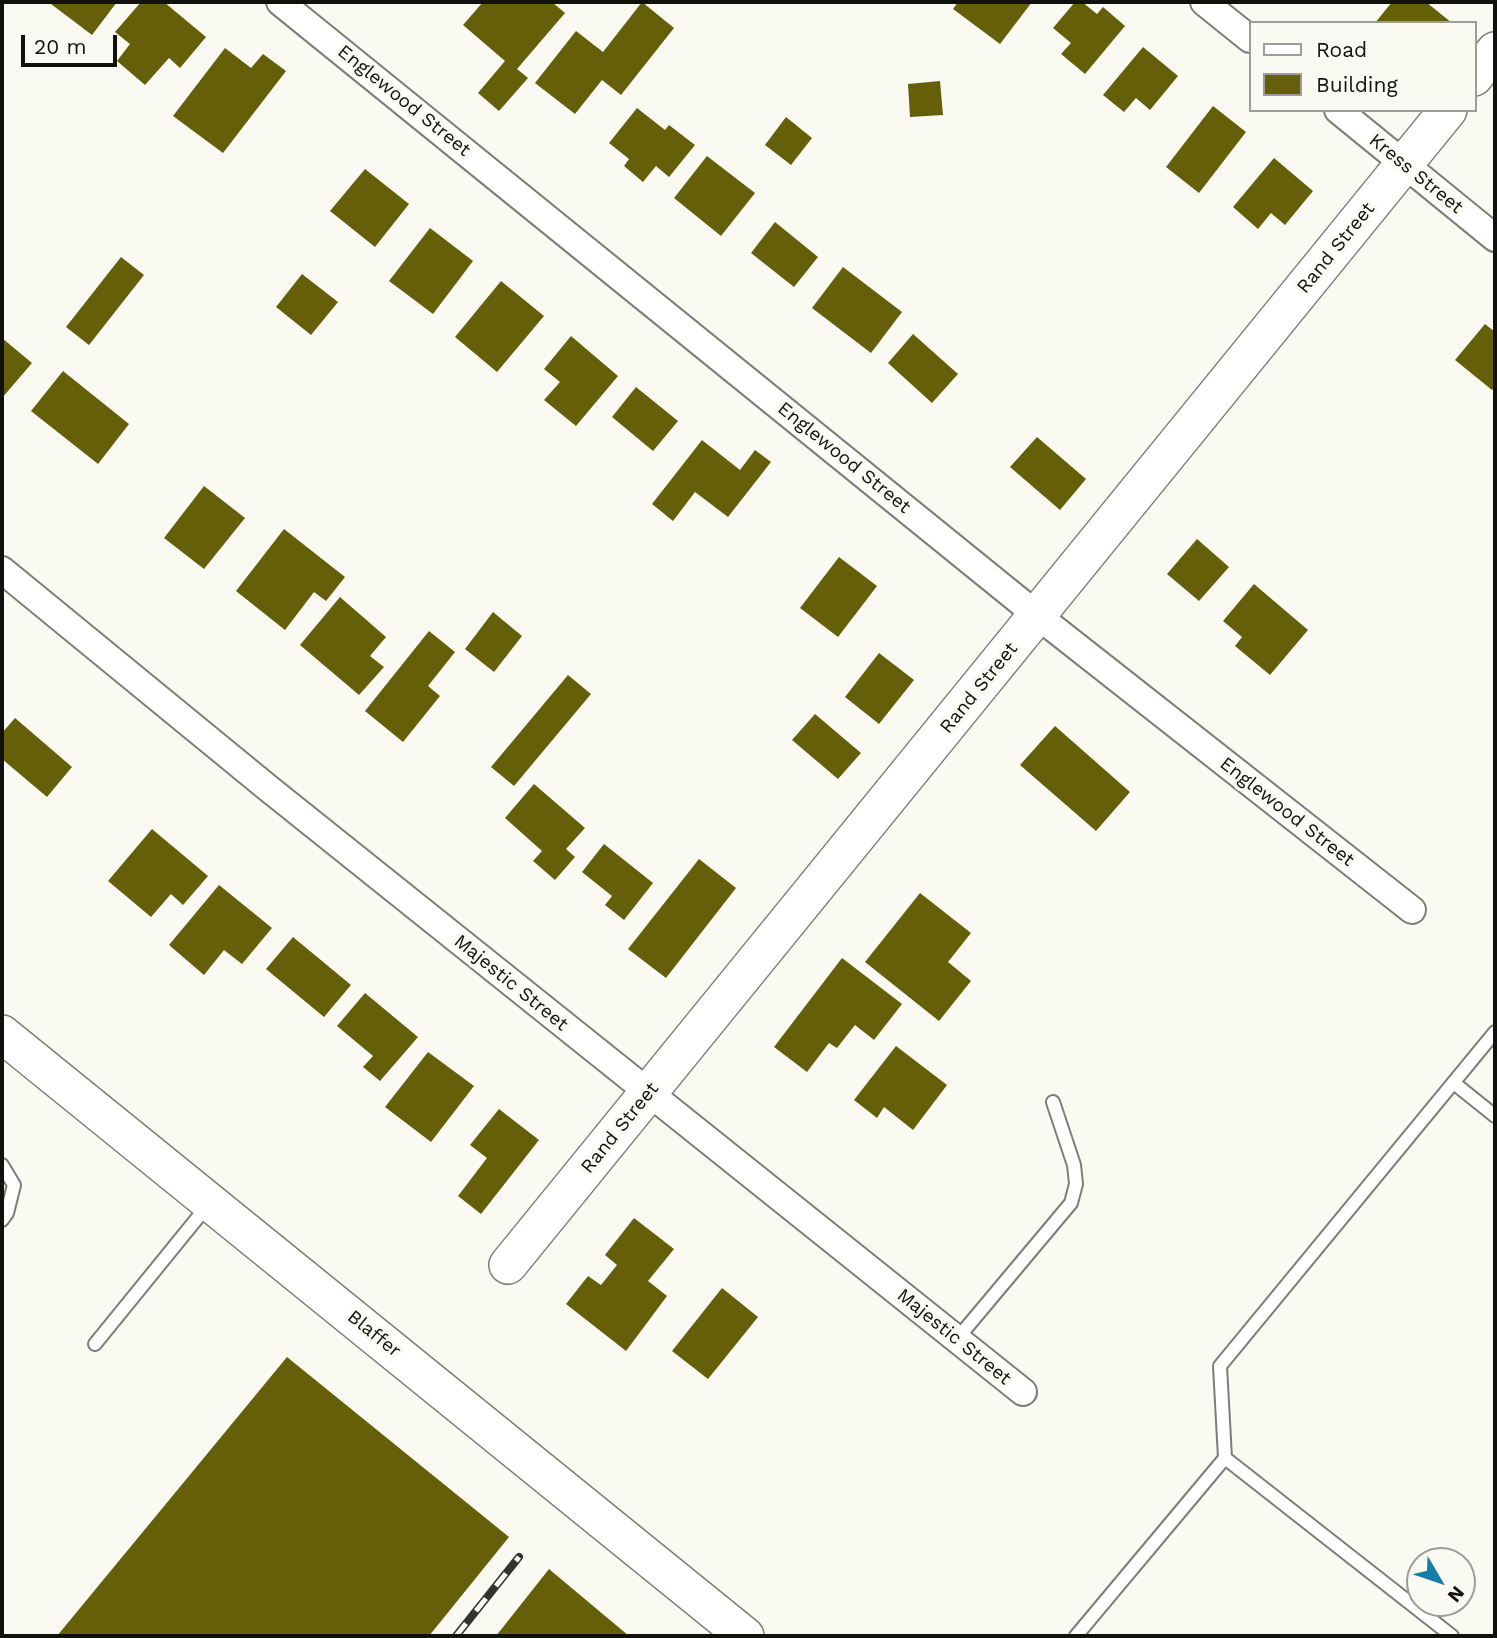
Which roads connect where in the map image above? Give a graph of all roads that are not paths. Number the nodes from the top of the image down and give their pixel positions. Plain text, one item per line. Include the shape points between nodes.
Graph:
1 (1204, 2) edge
2 (295, 6) edge
3 (1248, 37) edge
4 (1495, 51) edge
5 (1476, 75) edge
6 (1340, 112) edge
7 (1446, 112) edge
8 (1404, 164) junction
9 (1495, 238) edge
10 (2, 570) edge
11 (1038, 616) junction
12 (1412, 910) dead end
13 (1495, 1032) edge
14 (2, 1034) edge
15 (1454, 1083) junction
16 (649, 1093) junction
17 (1053, 1102) dead end
18 (1495, 1116) edge
19 (2, 1165) edge
20 (210, 1202) junction
21 (2, 1220) edge
22 (508, 1265) dead end
23 (957, 1339) junction
24 (95, 1344) dead end
25 (1023, 1392) dead end
26 (1225, 1458) junction
27 (745, 1636) edge
28 (1076, 1636) edge
29 (1452, 1636) edge

1 - 3 street
2 - 11 street, Englewood Street
4 - 5 street
6 - 8 street, Kress Street
7 - 8 street, Rand Street
8 - 9 street, Kress Street
8 - 11 street, Rand Street
10 - 16 street, Majestic Street
11 - 12 street, Englewood Street
11 - 16 street, Rand Street
13 - 15 lane
14 - 20 street, Blaffer
15 - 18 lane
15 - 26 lane via 1220,1366
16 - 22 street, Rand Street
16 - 23 street, Majestic Street
17 - 23 lane via 1074,1165 1071,1203
19 - 21 lane via 13,1185
20 - 24 lane
20 - 27 street, Blaffer
23 - 25 street, Majestic Street
26 - 28 lane
26 - 29 lane

